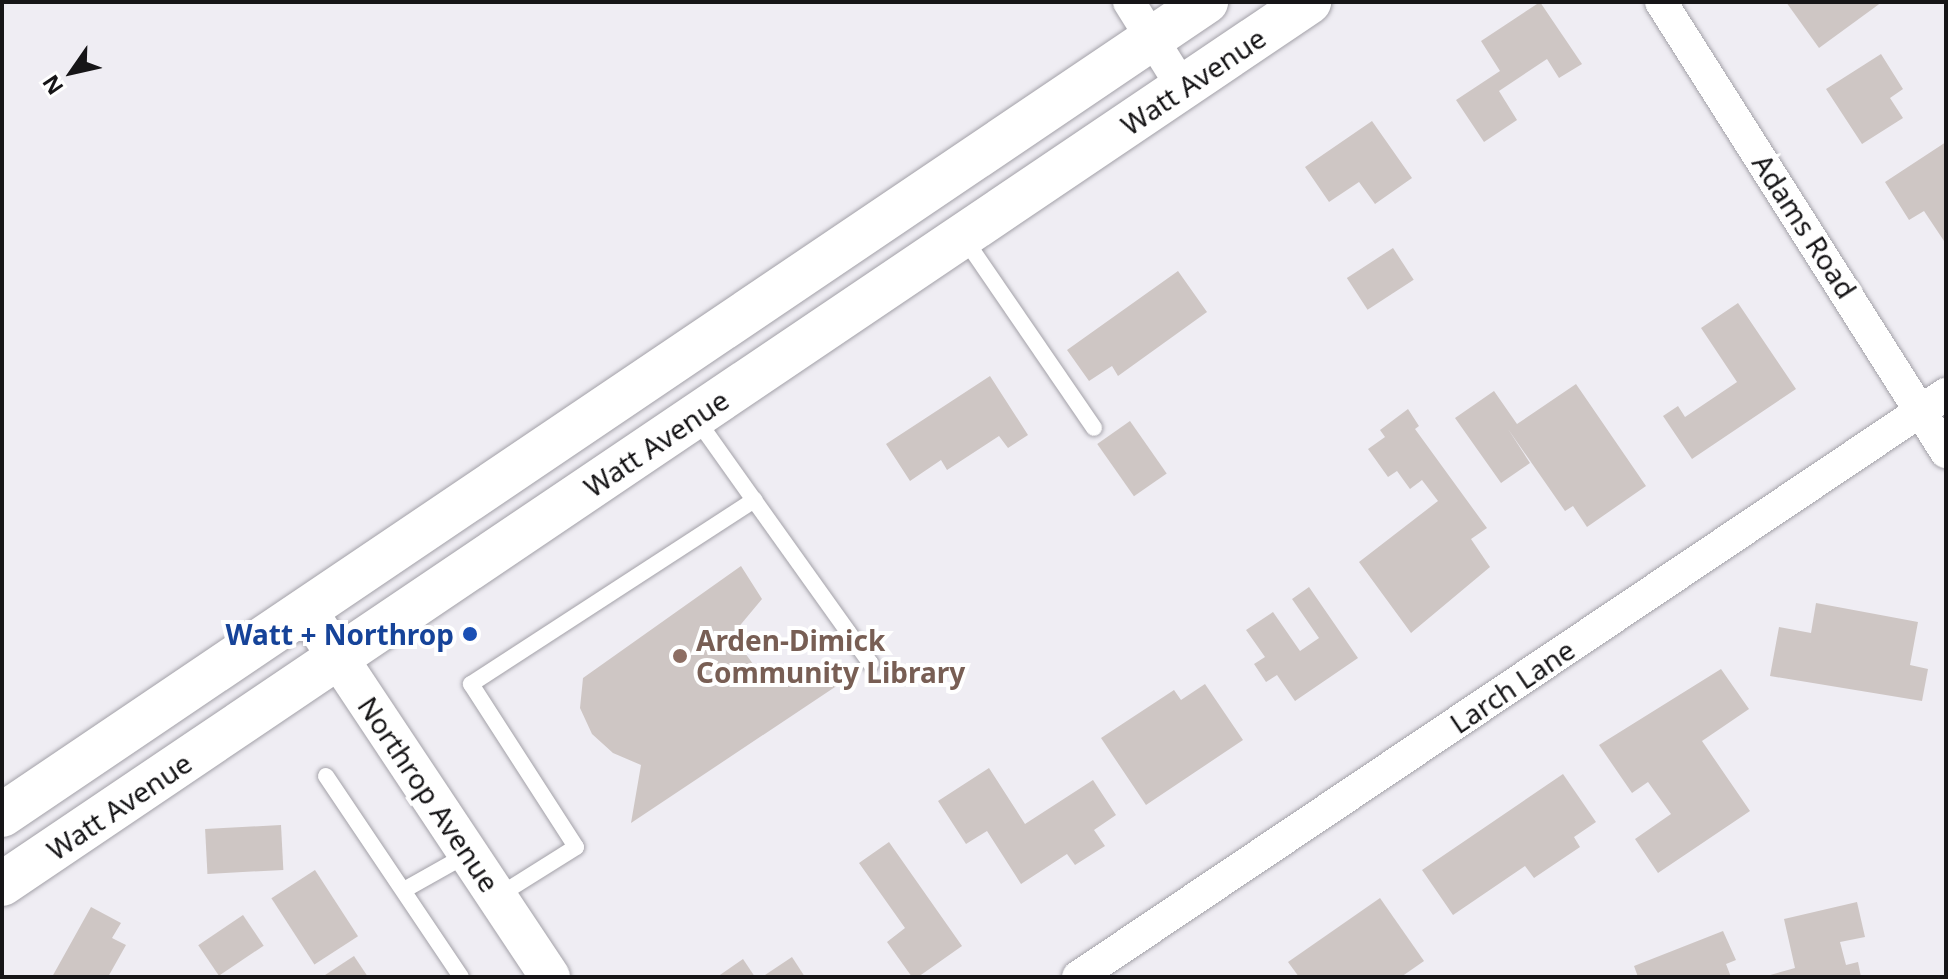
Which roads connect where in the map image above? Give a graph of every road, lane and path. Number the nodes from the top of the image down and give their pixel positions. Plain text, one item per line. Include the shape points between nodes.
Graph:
1 (1129, 2) edge
2 (1206, 2) edge
3 (1309, 2) edge
4 (1661, 2) edge
5 (1152, 38) junction
6 (1183, 88) junction
7 (963, 236) junction
8 (1934, 402) edge
9 (695, 416) junction
10 (1094, 428) dead end
11 (1946, 452) edge
12 (754, 500) junction
13 (307, 611) junction
14 (338, 659) junction
15 (871, 664) dead end
16 (326, 776) dead end
17 (2, 815) edge
18 (469, 853) junction
19 (2, 884) edge
20 (404, 890) junction
21 (498, 896) junction
22 (461, 977) edge
23 (550, 977) edge
24 (1078, 977) edge

1 - 5 street
2 - 5 main road, Watt Avenue
3 - 6 main road, Watt Avenue
4 - 8 street, Adams Road
5 - 6 street
5 - 13 main road, Watt Avenue
6 - 7 main road, Watt Avenue
7 - 9 main road, Watt Avenue
7 - 10 lane
8 - 11 street, Adams Road
8 - 24 street, Larch Lane
9 - 12 lane
9 - 14 main road, Watt Avenue
12 - 15 lane
12 - 21 lane via 471,684 576,847
13 - 14 street, Northrop Avenue
13 - 17 main road, Watt Avenue
14 - 18 street, Northrop Avenue
14 - 19 main road, Watt Avenue
16 - 20 lane
18 - 20 lane
18 - 21 street, Northrop Avenue
20 - 22 lane
21 - 23 street, Northrop Avenue

